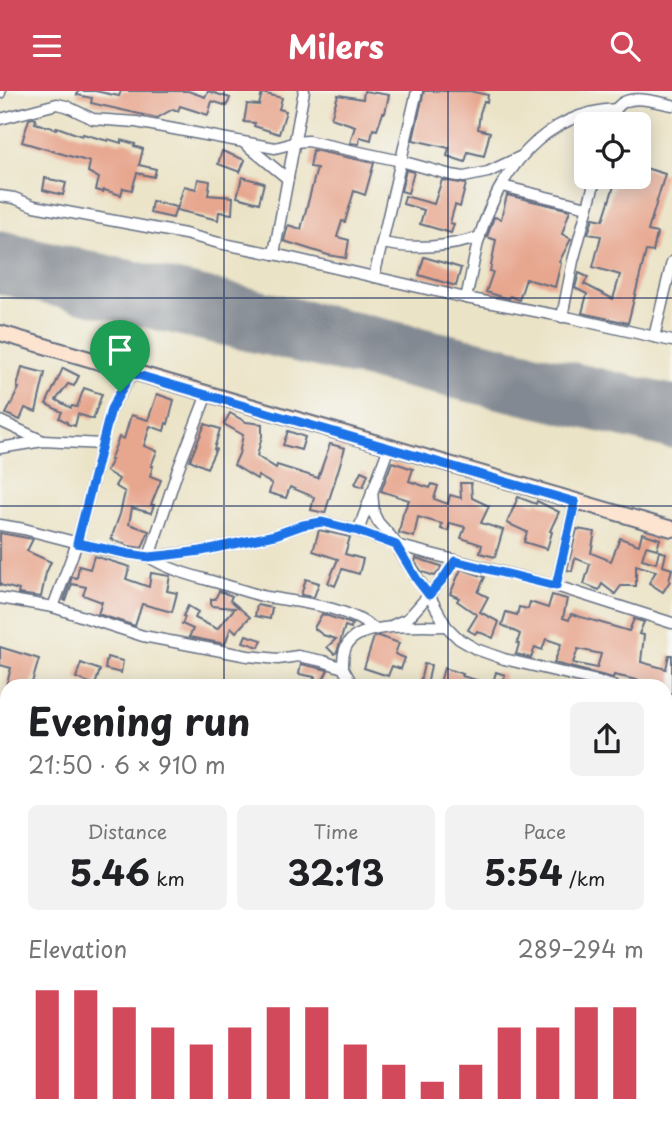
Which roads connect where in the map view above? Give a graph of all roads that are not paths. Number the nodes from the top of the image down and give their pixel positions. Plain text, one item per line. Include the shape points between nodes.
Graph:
1 (304, 91) edge
2 (416, 91) edge
3 (639, 91) edge
4 (631, 99) junction
5 (672, 105) edge
6 (616, 109) junction
7 (615, 112) edge
8 (0, 119) edge
9 (244, 142) junction
10 (294, 142) junction
11 (520, 157) junction
12 (401, 161) junction
13 (288, 179) junction
14 (502, 186) junction
15 (592, 189) edge
16 (0, 196) edge
17 (587, 207) junction
18 (480, 237) junction
19 (383, 243) junction
20 (274, 254) junction
21 (672, 262) edge
22 (374, 277) junction
23 (466, 299) junction
24 (562, 317) junction
25 (0, 333) edge
26 (654, 337) junction
27 (672, 341) edge
28 (131, 373) junction
29 (207, 394) junction
30 (0, 421) edge
31 (43, 441) junction
32 (102, 444) junction
33 (389, 447) junction
34 (0, 448) edge
35 (372, 491) junction
36 (575, 502) junction
37 (0, 525) edge
38 (672, 529) edge
39 (358, 531) junction
40 (77, 543) junction
41 (396, 545) junction
42 (149, 557) junction
43 (455, 561) junction
44 (556, 586) junction
45 (429, 595) junction
46 (0, 599) edge
47 (53, 607) junction
48 (436, 609) junction
49 (407, 619) junction
50 (672, 623) edge
51 (446, 626) junction
52 (379, 629) junction
53 (343, 668) junction
54 (349, 679) edge
55 (589, 679) edge

1 - 10 street
2 - 12 street
3 - 4 street
4 - 5 street
4 - 6 street
6 - 7 street
6 - 11 street via 571,118
8 - 9 street via 57,104 93,118
9 - 10 street via 275,148
9 - 13 street
10 - 12 street via 315,142
10 - 13 street
11 - 12 street via 464,177
11 - 14 street
12 - 19 street
13 - 20 street
14 - 17 street
14 - 18 street
15 - 17 street
16 - 20 street
17 - 24 street
18 - 19 street via 449,245
18 - 23 street
19 - 22 street
20 - 22 street
21 - 26 street
22 - 23 street
23 - 24 street
24 - 26 street
25 - 28 street
26 - 27 street
28 - 29 street
28 - 32 street via 111,409
29 - 33 street
29 - 42 street
30 - 31 street
31 - 32 street
31 - 34 street
32 - 40 street
33 - 35 street
33 - 36 street
35 - 39 street
35 - 41 street via 374,515
36 - 38 street
36 - 44 street
37 - 40 street
39 - 41 street
39 - 42 street via 314,522 201,551
40 - 42 street
40 - 47 street
41 - 43 street
41 - 45 street
42 - 52 street via 175,571 251,594 349,615
43 - 44 street
43 - 45 street
44 - 50 street
45 - 48 street
45 - 49 street
46 - 47 street
47 - 53 street via 143,636 248,656 298,656
48 - 49 street
48 - 51 street
49 - 52 street
51 - 52 street
51 - 55 street via 476,649
52 - 53 street via 350,640
53 - 54 street

